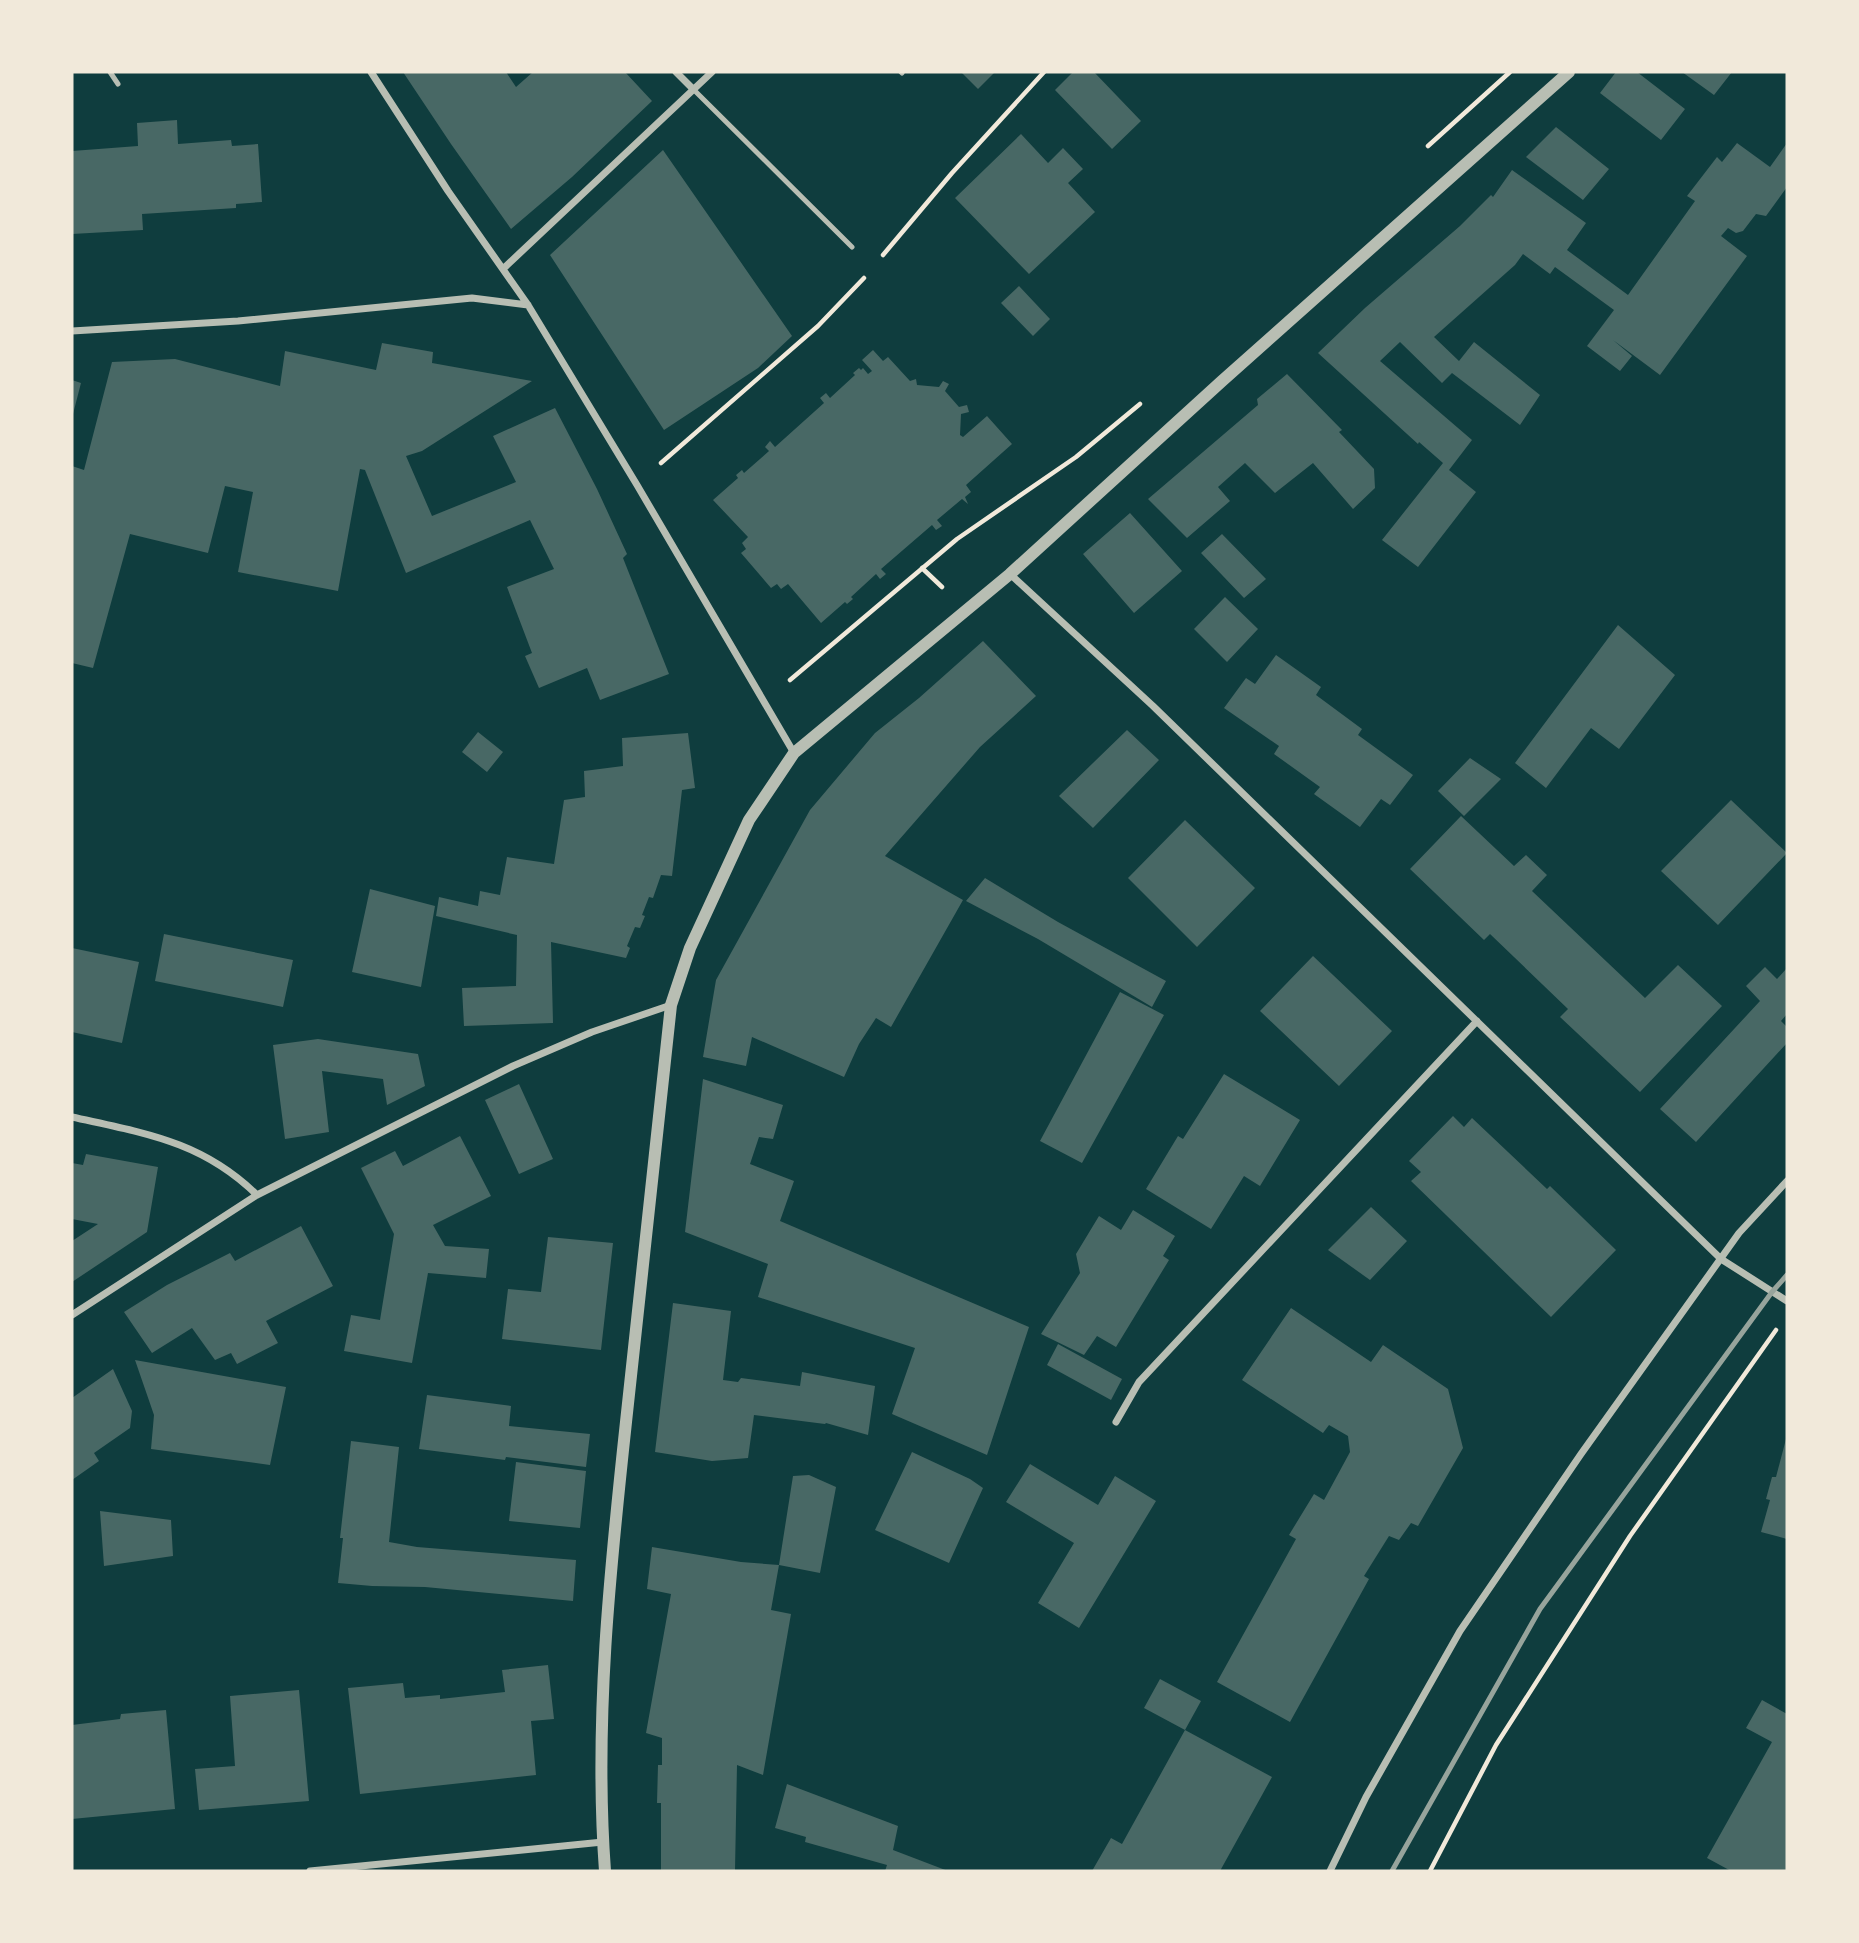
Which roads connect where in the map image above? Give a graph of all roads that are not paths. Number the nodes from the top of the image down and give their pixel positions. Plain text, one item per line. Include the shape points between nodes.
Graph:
1 (110, 72) edge
2 (371, 72) edge
3 (676, 72) edge
4 (712, 72) edge
5 (1569, 72) edge
6 (118, 83) dead end
7 (693, 89) junction
8 (852, 247) dead end
9 (504, 268) junction
10 (528, 305) junction
11 (72, 331) edge
12 (1010, 574) junction
13 (794, 753) junction
14 (671, 1005) junction
15 (1477, 1021) junction
16 (72, 1117) edge
17 (1787, 1181) edge
18 (257, 1195) junction
19 (1721, 1259) junction
20 (1787, 1301) edge
21 (72, 1315) edge
22 (1116, 1422) dead end
23 (603, 1842) junction
24 (310, 1871) edge
25 (605, 1871) edge
26 (1330, 1871) edge

1 - 6 lane
2 - 9 street
3 - 7 street
4 - 7 street
5 - 12 street
7 - 8 lane
7 - 9 street
9 - 10 street
10 - 11 street via 472,298 238,321
10 - 13 street
12 - 13 street
12 - 15 street via 1153,706
13 - 14 street via 749,820 690,948
14 - 18 street via 513,1066
14 - 23 street via 613,1548 603,1692
15 - 19 street
15 - 22 street via 1139,1382
16 - 18 street via 179,1143 236,1175
17 - 19 street
18 - 21 street
19 - 20 street
19 - 26 street via 1460,1631 1366,1797
23 - 24 street
23 - 25 street

